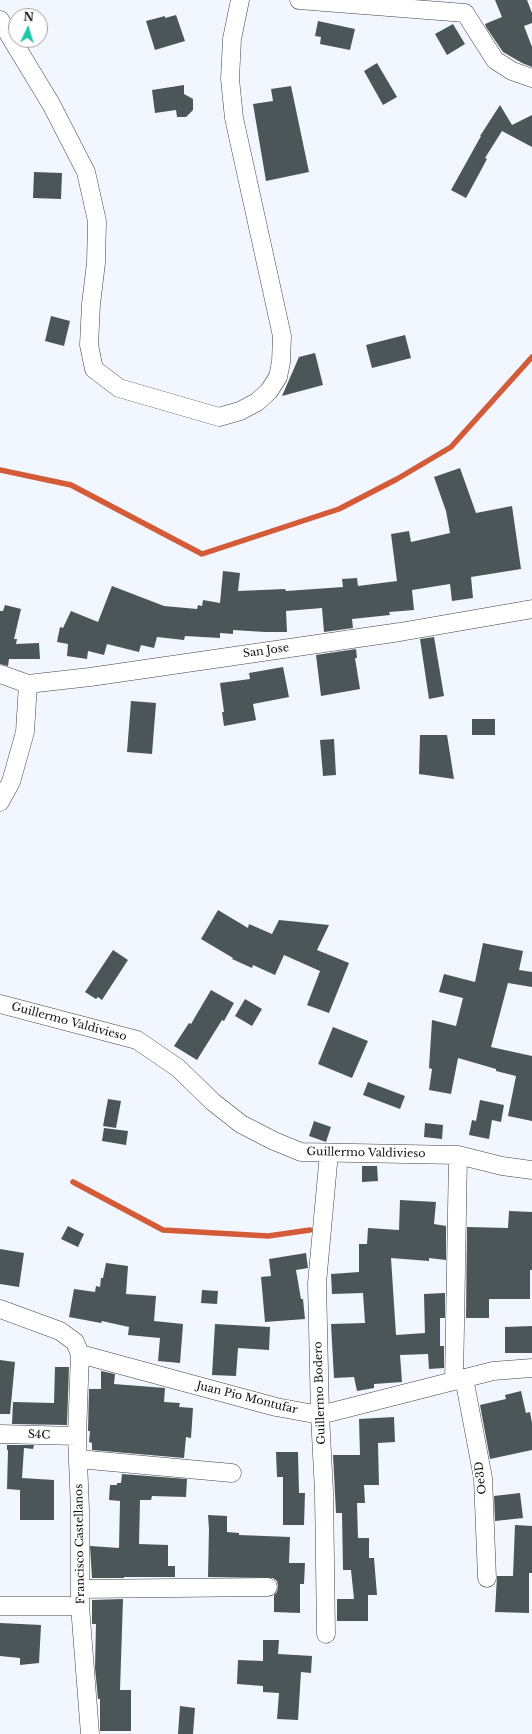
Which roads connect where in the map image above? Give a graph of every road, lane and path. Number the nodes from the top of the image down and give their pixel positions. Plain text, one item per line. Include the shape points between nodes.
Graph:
1 (240, 0) edge
2 (299, 0) edge
3 (466, 6) edge
4 (0, 20) edge
5 (532, 78) edge
6 (532, 609) edge
7 (0, 674) edge
8 (28, 684) junction
9 (0, 802) edge
10 (0, 1004) edge
11 (329, 1153) junction
12 (458, 1155) junction
13 (532, 1170) edge
14 (0, 1309) edge
15 (80, 1354) junction
16 (532, 1368) edge
17 (459, 1380) junction
18 (320, 1415) junction
19 (0, 1434) edge
20 (77, 1436) junction
21 (78, 1459) junction
22 (232, 1472) dead end
23 (487, 1578) dead end
24 (268, 1587) dead end
25 (80, 1597) junction
26 (0, 1606) edge
27 (326, 1634) dead end
28 (90, 1734) edge

1 - 4 street via 232,39 230,79 234,118 282,336 281,362 278,377 269,392 240,411 219,417 119,388 94,369 89,344 97,221 86,172 51,104
2 - 3 street
3 - 5 street via 495,60 512,71
6 - 8 street, San Jose via 392,633
7 - 8 street, San Jose
8 - 9 street via 24,732 11,782
10 - 11 street, Guillermo Valdivieso via 137,1040 178,1068 213,1102 241,1124 301,1152
11 - 12 street, Guillermo Valdivieso
11 - 18 street, Guillermo Bodero via 317,1283
12 - 13 street, Guillermo Valdivieso via 502,1166
12 - 17 street, Oe3D
14 - 15 street via 60,1331 75,1342
15 - 18 street, Juan Pio Montufar via 276,1408
15 - 20 street, Francisco Castellanos
16 - 17 street, Juan Pio Montufar via 493,1371
17 - 18 street, Juan Pio Montufar
17 - 23 street, Oe3D via 483,1478
18 - 27 street, Guillermo Bodero
19 - 20 street, S4C
20 - 21 street, Francisco Castellanos
21 - 22 street
21 - 25 street, Francisco Castellanos
24 - 25 street
25 - 26 street
25 - 28 street, Francisco Castellanos

